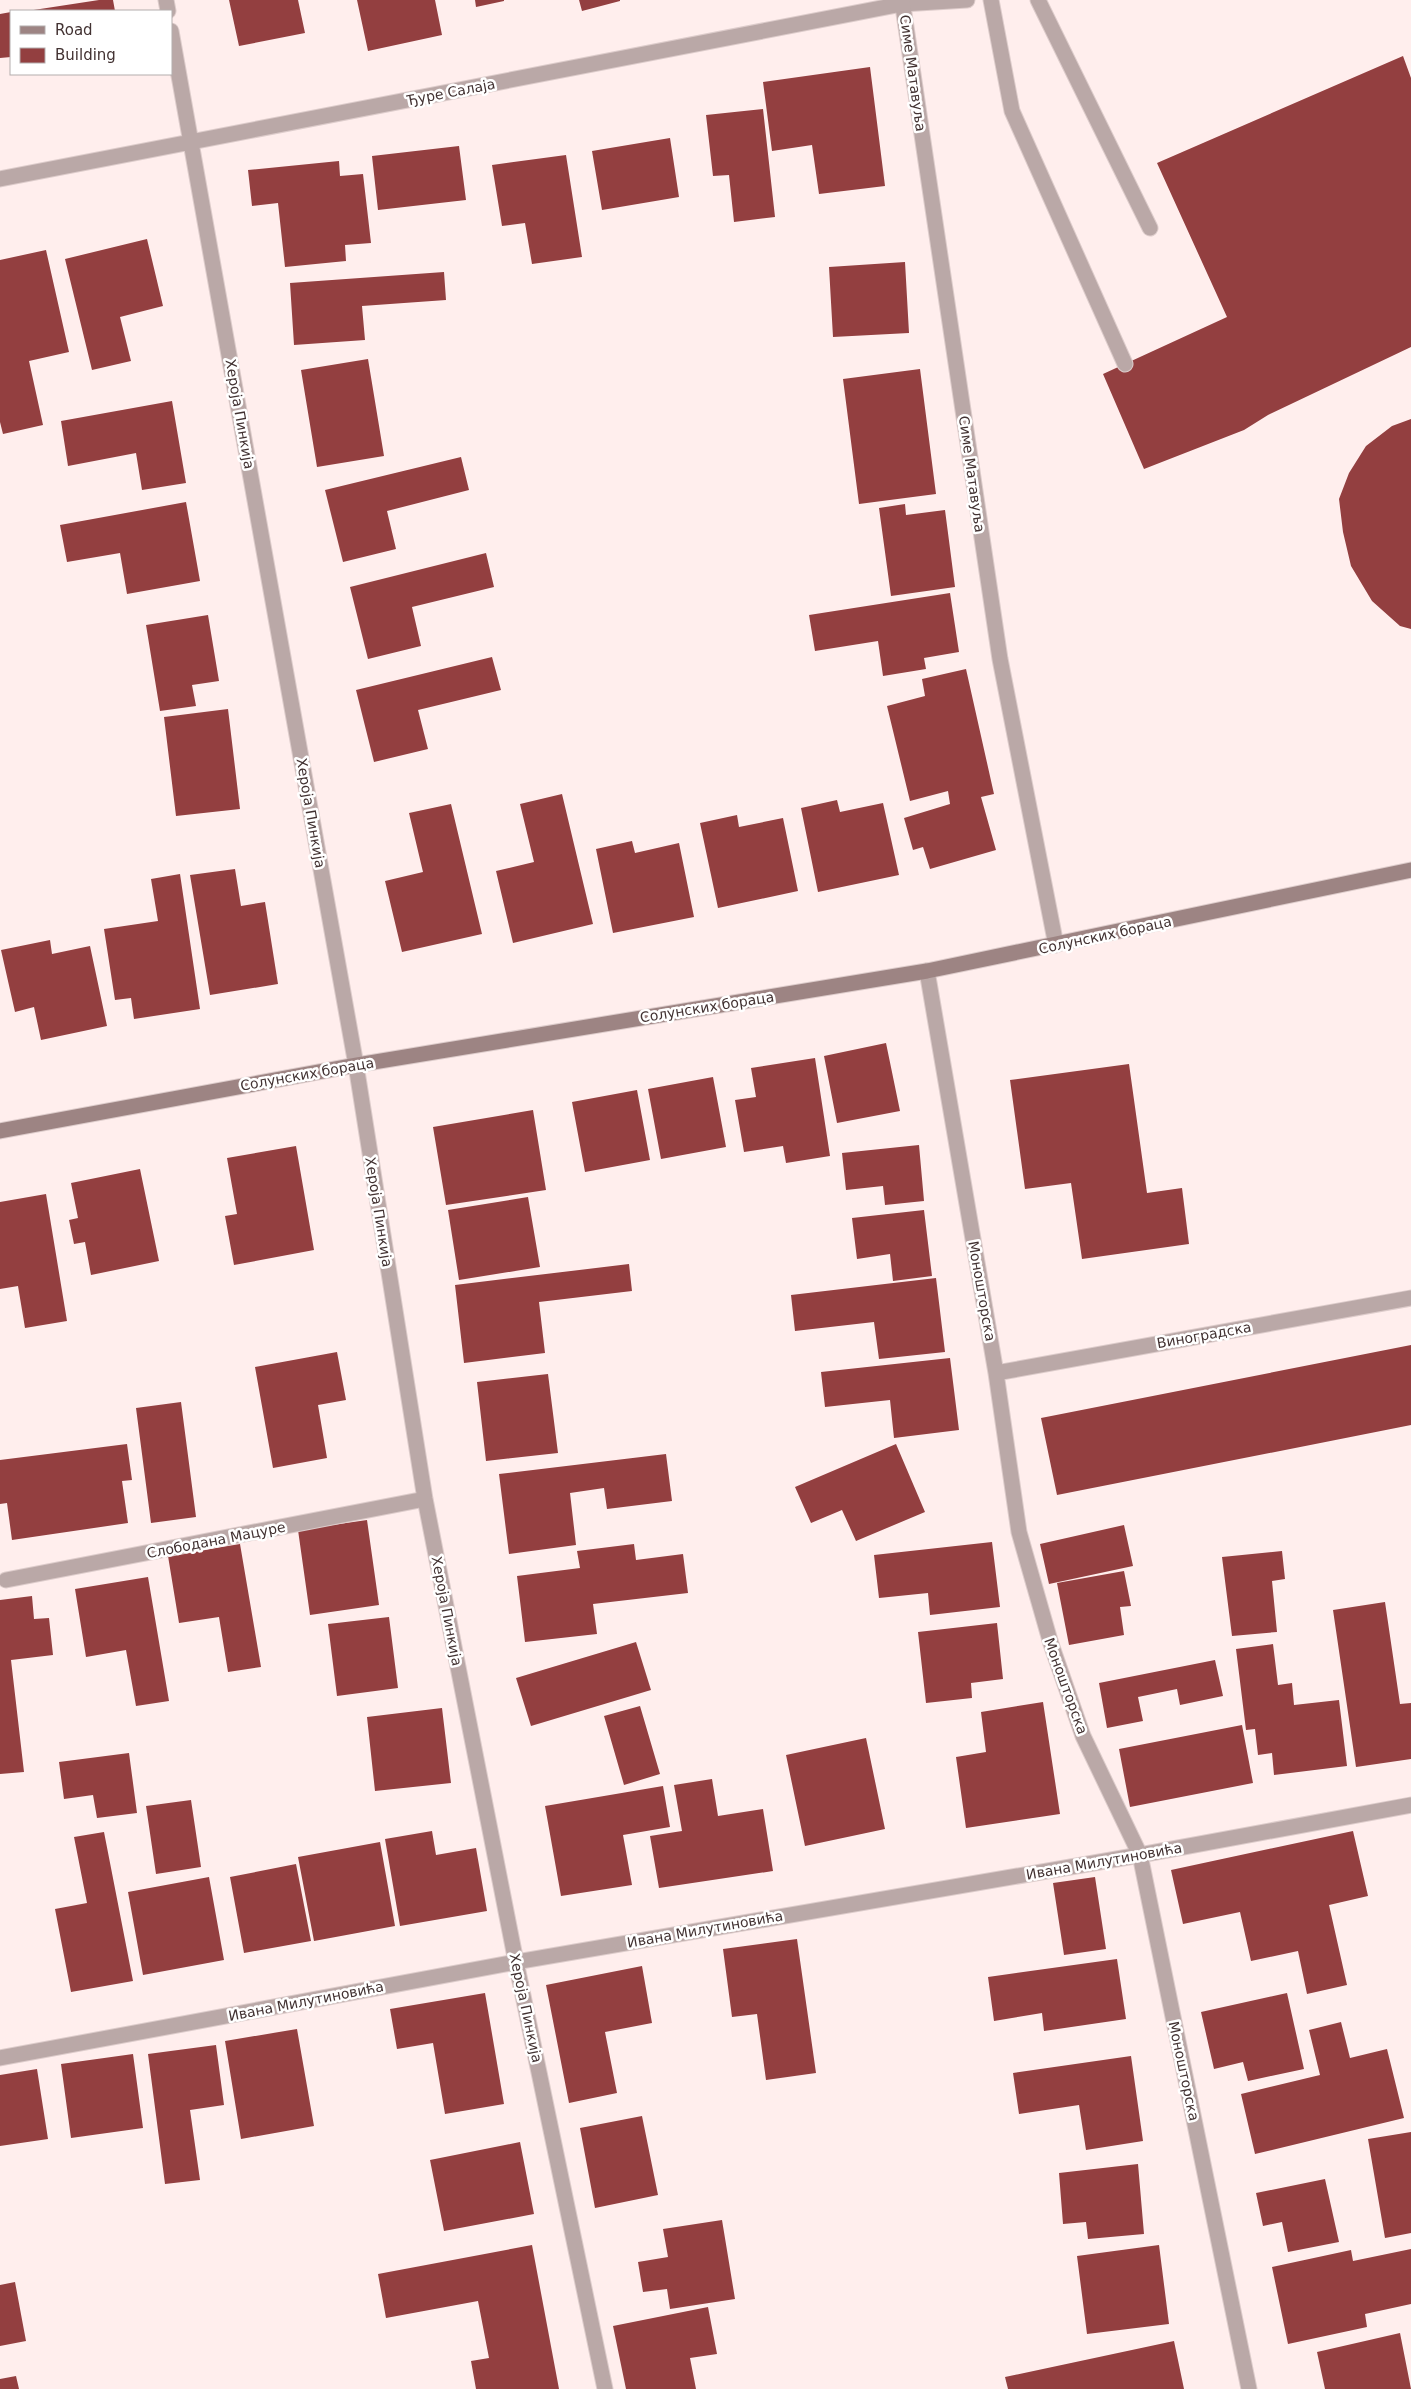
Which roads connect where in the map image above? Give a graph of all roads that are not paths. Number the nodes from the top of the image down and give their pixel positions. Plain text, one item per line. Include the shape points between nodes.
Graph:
1 (967, 0) edge
2 (991, 0) edge
3 (1038, 0) edge
4 (902, 2) edge
5 (172, 37) edge
6 (191, 142) junction
7 (0, 178) edge
8 (1150, 228) dead end
9 (1125, 364) dead end
10 (1411, 870) edge
11 (1056, 945) junction
12 (927, 971) junction
13 (356, 1065) junction
14 (0, 1131) edge
15 (1411, 1298) edge
16 (996, 1373) junction
17 (425, 1499) junction
18 (6, 1580) dead end
19 (1411, 1805) edge
20 (1140, 1855) junction
21 (516, 1962) junction
22 (0, 2058) edge
23 (605, 2389) edge
24 (1249, 2389) edge

1 - 4 street, Ђуре Салаја
2 - 9 street via 1012,111
3 - 8 street
4 - 6 street, Ђуре Салаја
4 - 11 street, Симе Матавуља via 1000,659
5 - 6 street, Хероја Пинкија
6 - 7 street, Ђуре Салаја
6 - 13 street, Хероја Пинкија
10 - 11 street, Солунских бораца
11 - 12 street, Солунских бораца
12 - 13 street, Солунских бораца
12 - 16 street, Моношторска
13 - 14 street, Солунских бораца
13 - 17 street, Хероја Пинкија
15 - 16 street, Виноградска
16 - 20 street, Моношторска via 1019,1532 1051,1644 1084,1736
17 - 18 street, Слободана Мацуре
17 - 21 street, Хероја Пинкија
19 - 20 street, Ивана Милутиновића
20 - 21 street, Ивана Милутиновића
20 - 24 street, Моношторска
21 - 22 street, Ивана Милутиновића
21 - 23 street, Хероја Пинкија

